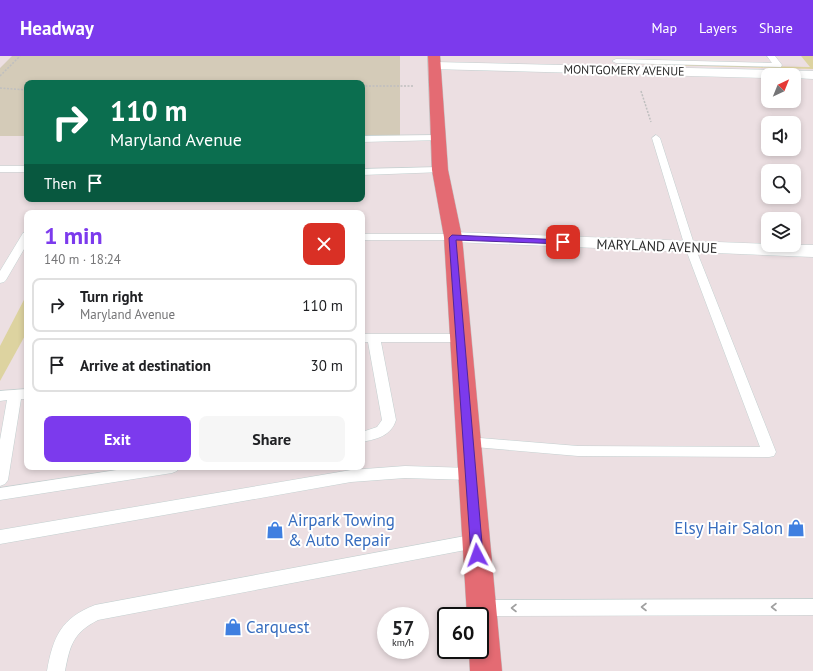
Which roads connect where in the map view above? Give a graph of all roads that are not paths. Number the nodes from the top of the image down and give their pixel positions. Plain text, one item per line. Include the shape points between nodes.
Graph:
1 (771, 56) edge
2 (434, 61) edge
3 (616, 62) edge
4 (813, 75) edge
5 (438, 138) junction
6 (656, 138) road end
7 (365, 139) edge
8 (0, 169) edge
9 (24, 169) edge
10 (440, 170) junction
11 (365, 172) edge
12 (365, 238) edge
13 (452, 238) junction
14 (24, 240) edge
15 (690, 247) junction
16 (813, 251) edge
17 (0, 280) edge
18 (368, 338) edge
19 (460, 338) junction
20 (21, 395) edge
21 (0, 396) edge
22 (365, 436) edge
23 (468, 442) junction
24 (153, 470) edge
25 (471, 474) junction
26 (0, 480) edge
27 (0, 494) edge
28 (0, 538) edge
29 (476, 541) junction
30 (481, 607) edge
31 (813, 607) edge
32 (489, 608) edge
33 (485, 659) edge
34 (56, 671) edge
35 (486, 671) edge

1 - 3 lane via 778,65
2 - 3 street, MONTGOMERY AVENUE
2 - 5 main road
3 - 4 street, MONTGOMERY AVENUE via 635,71
5 - 7 lane
5 - 10 main road
6 - 15 lane
8 - 9 lane
10 - 11 lane
10 - 13 main road
12 - 13 lane
13 - 15 street, MARYLAND AVENUE
13 - 19 main road
14 - 17 lane
15 - 16 street, MARYLAND AVENUE
15 - 23 lane via 769,452 578,450
18 - 19 lane
18 - 22 lane via 389,420 385,429
19 - 23 main road
20 - 21 lane
20 - 26 lane
23 - 25 main road
24 - 27 lane
25 - 28 lane via 405,472 352,476
25 - 29 main road
29 - 30 main road
29 - 34 lane via 95,613 79,622 65,635
31 -> 32 lane
33 - 35 main road

